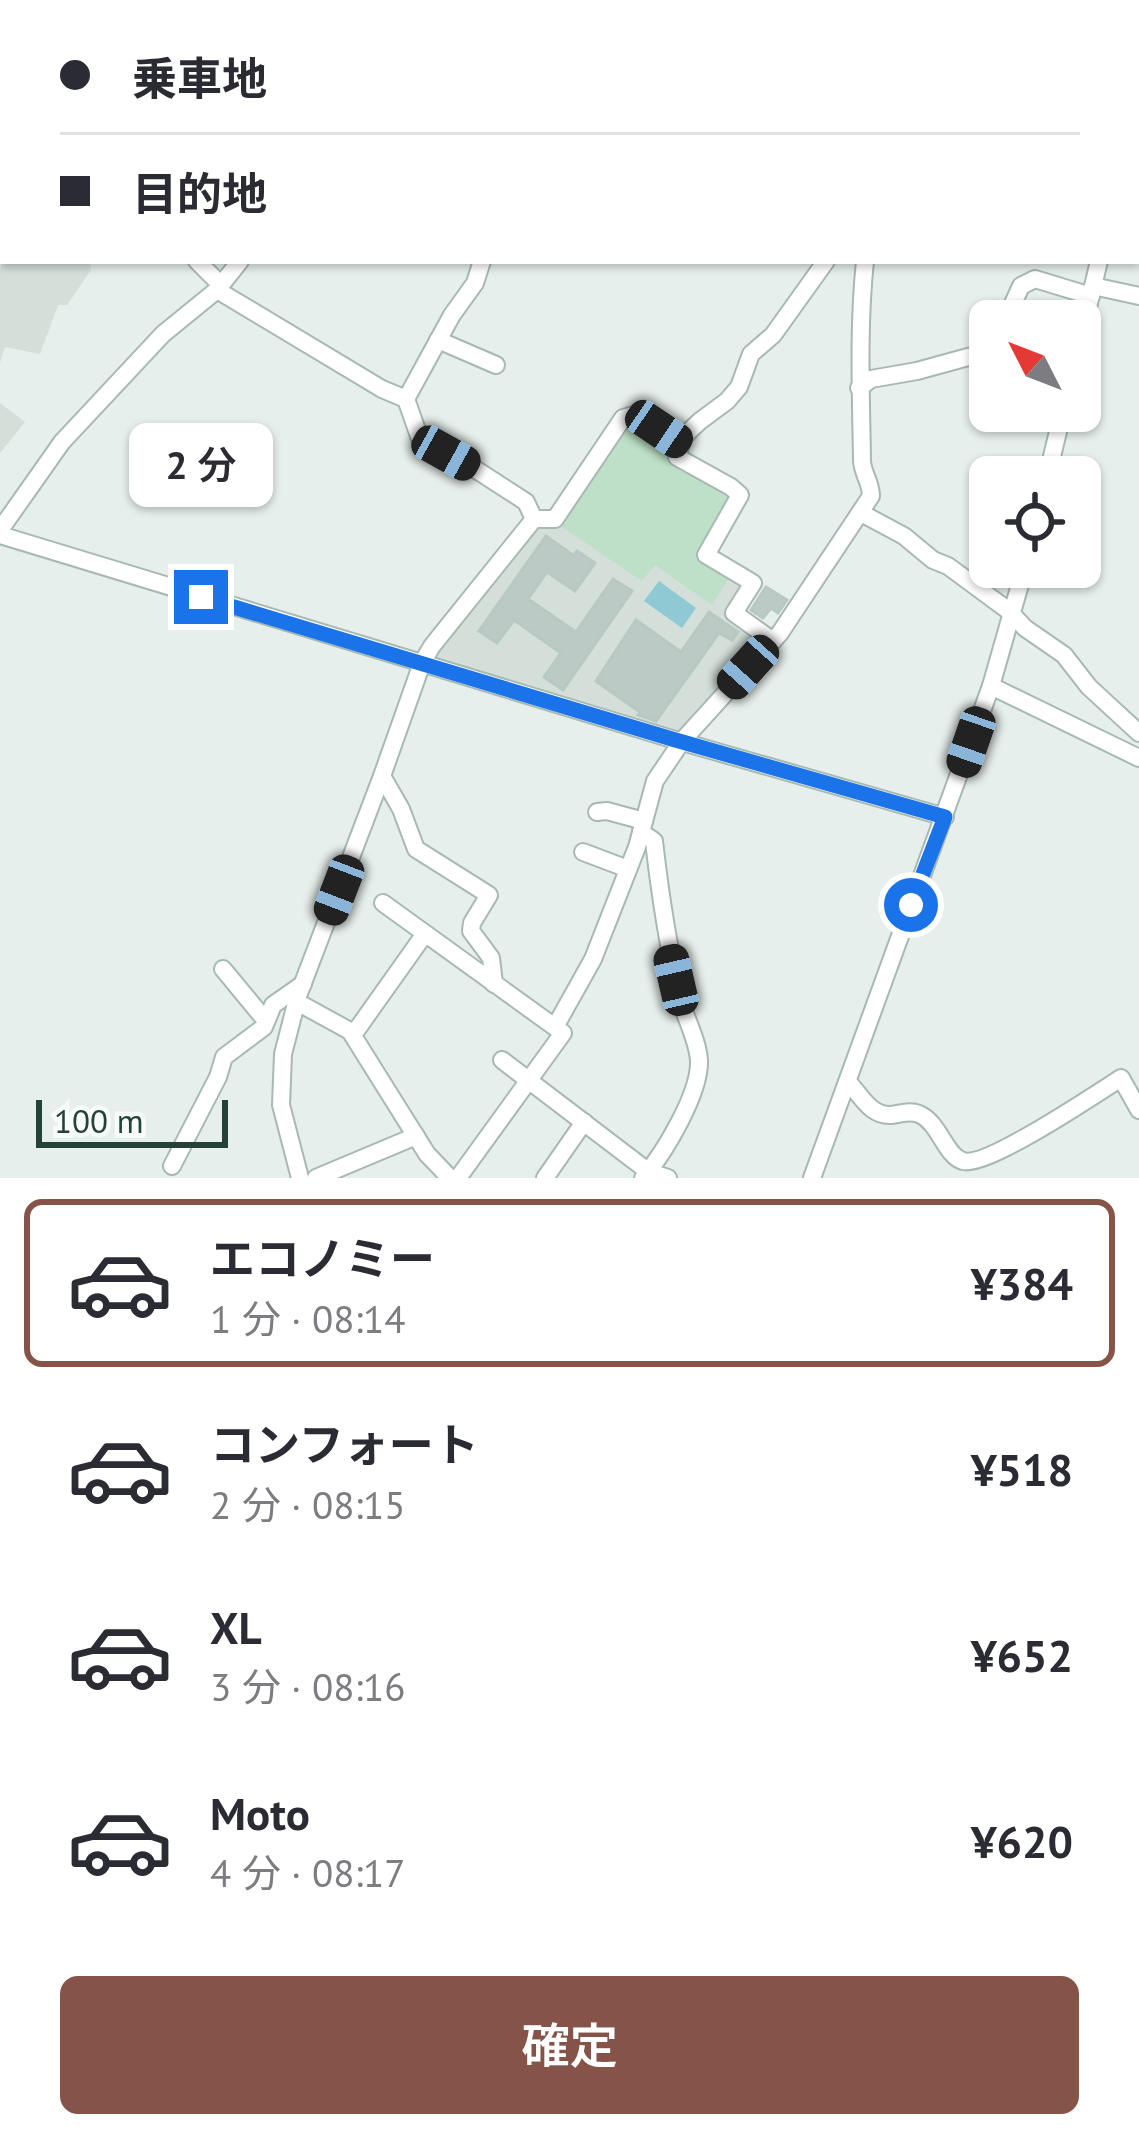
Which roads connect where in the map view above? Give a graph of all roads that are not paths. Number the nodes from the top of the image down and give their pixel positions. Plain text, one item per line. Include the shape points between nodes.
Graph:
1 (199, 264) edge
2 (238, 264) edge
3 (481, 264) edge
4 (824, 264) edge
5 (865, 264) edge
6 (1098, 264) edge
7 (219, 288) junction
8 (1092, 291) junction
9 (1139, 296) edge
10 (1015, 300) edge
11 (1090, 300) edge
12 (438, 340) junction
13 (969, 357) edge
14 (496, 365) dead end
15 (860, 388) junction
16 (406, 399) junction
17 (681, 444) junction
18 (861, 513) junction
19 (534, 519) junction
20 (0, 533) edge
21 (1019, 588) edge
22 (1012, 616) junction
23 (772, 640) junction
24 (422, 663) junction
25 (992, 686) junction
26 (1139, 733) edge
27 (682, 741) junction
28 (1139, 758) edge
29 (382, 776) junction
30 (597, 812) dead end
31 (945, 817) junction
32 (642, 827) junction
33 (583, 852) dead end
34 (628, 869) junction
35 (382, 903) dead end
36 (424, 935) junction
37 (223, 969) dead end
38 (494, 984) junction
39 (300, 993) junction
40 (266, 1021) junction
41 (555, 1027) junction
42 (353, 1035) junction
43 (502, 1060) dead end
44 (529, 1080) junction
45 (848, 1082) junction
46 (1139, 1111) edge
47 (584, 1123) junction
48 (416, 1136) junction
49 (172, 1166) dead end
50 (646, 1175) edge
51 (300, 1178) edge
52 (316, 1178) edge
53 (454, 1178) edge
54 (545, 1178) edge
55 (668, 1178) edge
56 (812, 1178) edge

1 - 7 street
2 - 7 street
3 - 12 street
4 - 17 street via 751,354 739,387
5 - 15 street
6 - 8 street
7 - 16 street
7 - 20 street via 163,334 62,442
8 - 9 street
8 - 10 street via 1035,279
8 - 11 street
12 - 14 street
12 - 16 street
13 - 15 street
15 - 18 street via 862,467 871,486
16 - 19 street via 420,439 526,502
17 - 19 street via 628,415 555,519
17 - 23 street via 677,457 740,495 706,555 753,584 734,613
18 - 22 street
18 - 23 street
19 - 24 street
20 - 24 street
21 - 22 street
22 - 25 street
22 - 26 street via 1064,655
23 - 27 street
24 - 27 street
24 - 29 street
25 - 28 street
25 - 31 street
27 - 31 street
27 - 32 street via 655,781
29 - 38 street via 416,849 490,895 471,931 490,958
29 - 39 street
30 - 32 street
31 - 45 street
32 - 34 street
32 - 50 street via 654,841 668,946 699,1061 688,1103
33 - 34 street
34 - 41 street
35 - 36 street
36 - 38 street
36 - 42 street
37 - 40 street
38 - 41 street
39 - 40 street via 273,1005
39 - 42 street
39 - 51 street via 283,1054 281,1105
40 - 49 street via 224,1057
41 - 44 street via 563,1033
42 - 48 street
43 - 44 street
44 - 47 street
44 - 53 street
45 - 46 street via 875,1112 909,1112 932,1123 961,1161 997,1154 1120,1078
45 - 56 street
47 - 50 street
47 - 54 street
48 - 52 street
48 - 53 street
50 - 55 street

